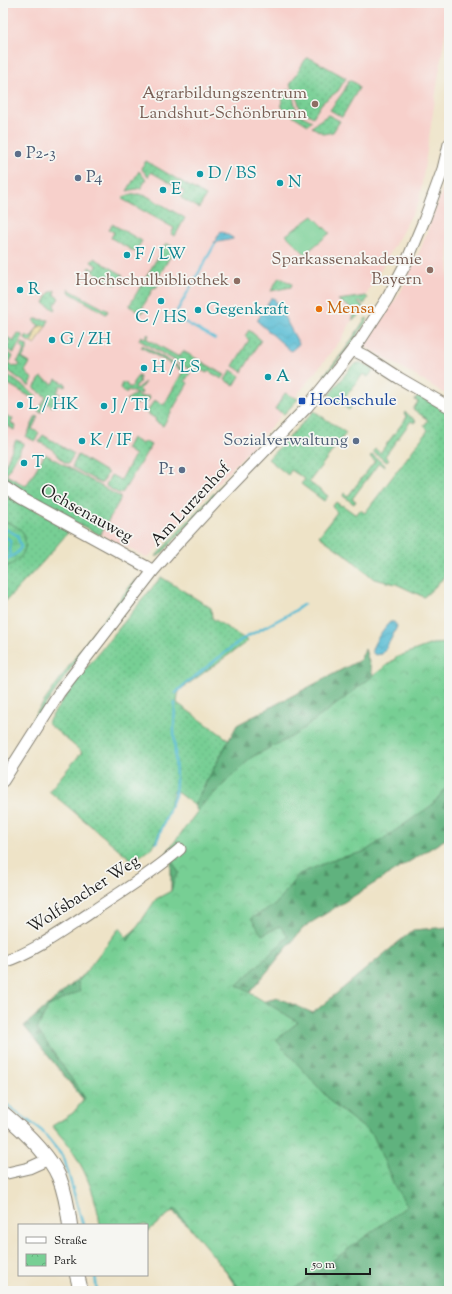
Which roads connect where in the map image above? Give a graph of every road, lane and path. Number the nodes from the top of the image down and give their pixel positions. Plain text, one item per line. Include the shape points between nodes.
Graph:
1 (449, 144) edge
2 (353, 350) junction
3 (449, 407) edge
4 (3, 486) edge
5 (153, 572) junction
6 (3, 781) edge
7 (180, 849) dead end
8 (3, 962) edge
9 (3, 1113) edge
10 (48, 1159) junction
11 (3, 1174) edge
12 (70, 1224) edge
13 (77, 1276) edge
14 (81, 1291) edge

1 - 2 street, Am Lurzenhof via 443,169 407,261 386,300
2 - 3 street
2 - 5 street, Am Lurzenhof via 302,412 221,496
4 - 5 street, Ochsenauweg
5 - 6 street, Am Lurzenhof via 59,693
7 - 8 street, Wolfsbacher Weg via 162,865 58,933 16,958
9 - 10 main road
10 - 11 street via 29,1168
10 - 12 main road via 59,1176
13 - 14 main road

